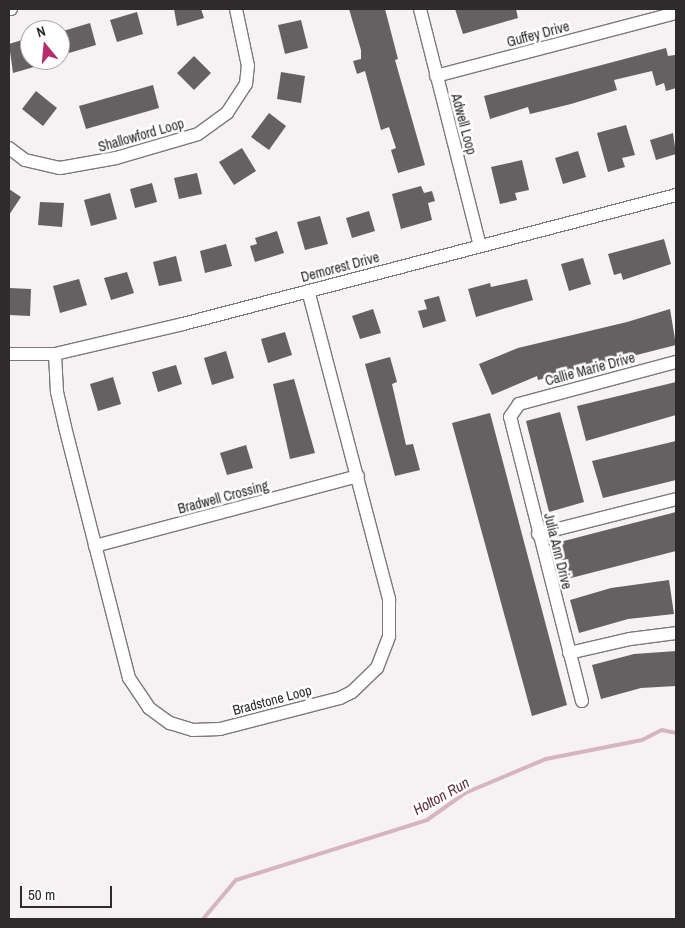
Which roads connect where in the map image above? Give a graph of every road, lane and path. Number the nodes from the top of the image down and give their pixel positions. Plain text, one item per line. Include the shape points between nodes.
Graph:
1 (236, 9) edge
2 (420, 9) edge
3 (676, 13) edge
4 (436, 76) junction
5 (9, 148) edge
6 (676, 196) edge
7 (480, 246) junction
8 (308, 291) junction
9 (9, 354) edge
10 (55, 354) junction
11 (676, 362) edge
12 (514, 409) joint
13 (358, 476) junction
14 (676, 498) edge
15 (538, 534) junction
16 (95, 546) junction
17 (676, 633) edge
18 (569, 653) junction
19 (582, 701) dead end

1 - 5 street, Shallowford Loop via 248,66 246,84 227,112 198,134 106,161 60,168 25,160
2 - 4 street, Adwell Loop
3 - 4 street, Guffey Drive
4 - 7 street, Adwell Loop
6 - 7 street, Demorest Drive
7 - 8 street, Demorest Drive
8 - 10 street, Demorest Drive
8 - 13 street, Bradstone Loop
9 - 10 street, Demorest Drive
10 - 16 street, Bradstone Loop via 57,392
11 - 12 street, Callie Marie Drive via 519,404
12 - 15 street, Julia Ann Drive via 510,417
13 - 16 street, Bradwell Crossing
13 - 16 street, Bradstone Loop via 391,618 384,652 376,668 352,692 340,698 220,729 182,728 160,717 139,696 129,678
14 - 15 street
15 - 18 street, Julia Ann Drive
17 - 18 street via 630,639
18 - 19 street, Julia Ann Drive

